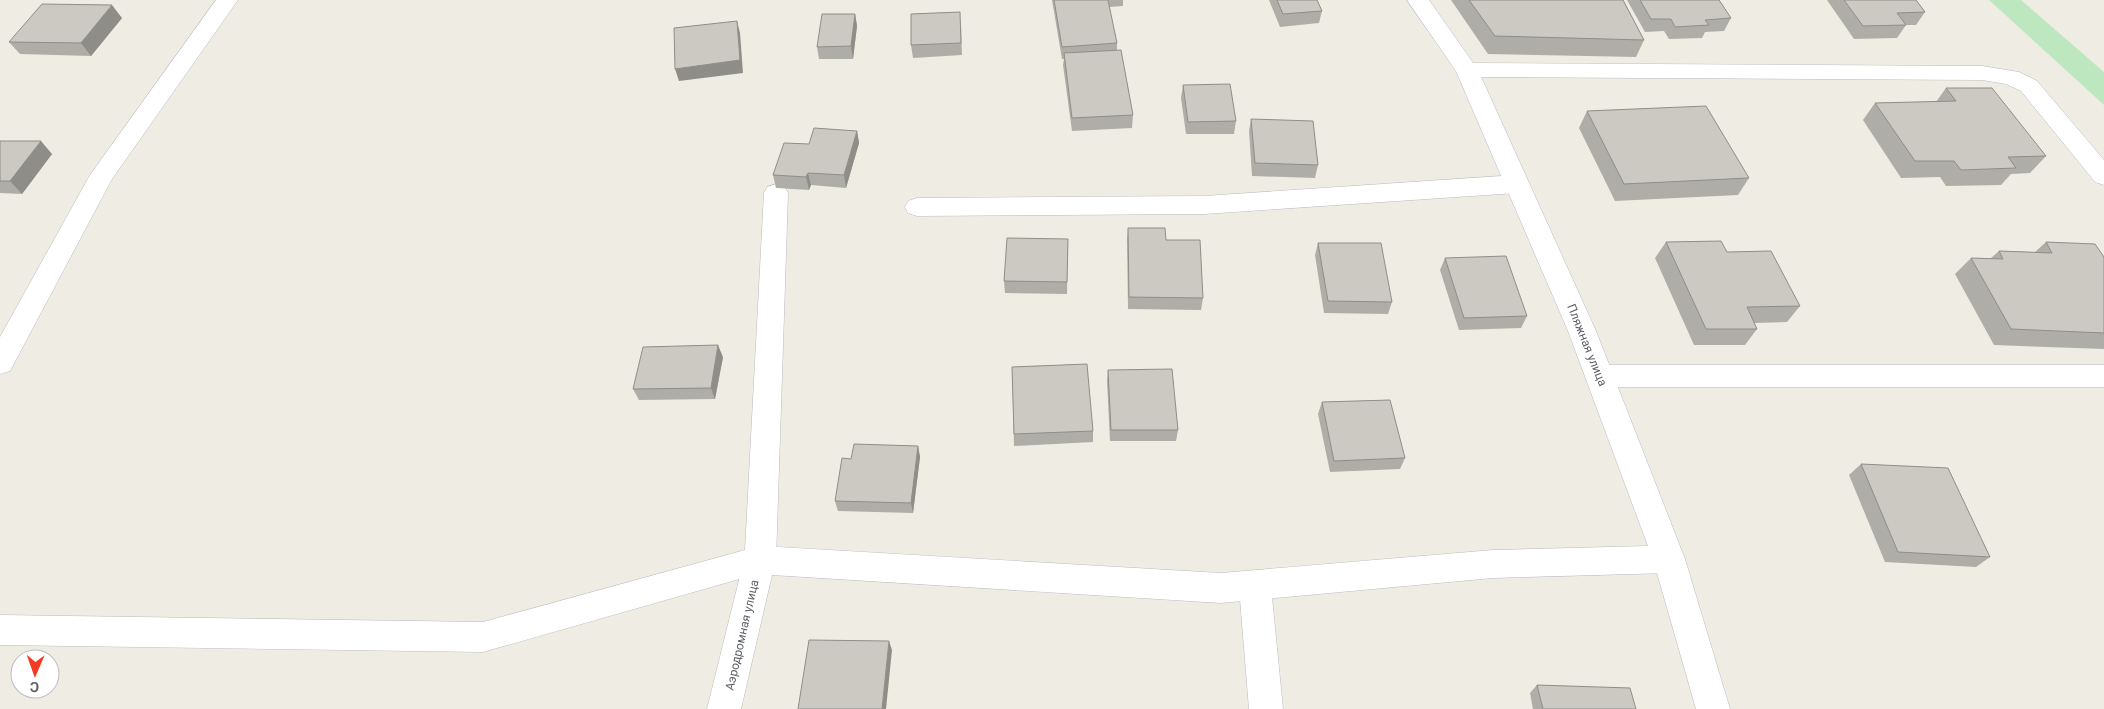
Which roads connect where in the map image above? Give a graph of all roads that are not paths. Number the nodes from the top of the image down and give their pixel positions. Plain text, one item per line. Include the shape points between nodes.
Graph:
1 (227, 0) edge
2 (1418, 0) edge
3 (1467, 70) junction
4 (2104, 176) edge
5 (1517, 184) junction
6 (776, 193) edge
7 (917, 207) dead end
8 (0, 364) edge
9 (1599, 376) junction
10 (2104, 376) edge
11 (1668, 559) junction
12 (760, 560) junction
13 (1255, 587) junction
14 (0, 630) edge
15 (724, 709) edge
16 (1266, 709) edge
17 (1714, 709) edge

1 - 8 street via 102,175
2 - 3 street, Пляжная улица
3 - 4 street via 1992,74 2011,77 2029,86
3 - 5 street, Пляжная улица
5 - 7 street via 1204,205
5 - 9 street, Пляжная улица
6 - 12 street, Аэродромная улица
9 - 10 street
9 - 11 street, Пляжная улица
11 - 13 street via 1493,564
11 - 17 street, Пляжная улица
12 - 13 street via 1221,588
12 - 14 street via 483,637
12 - 15 street, Аэродромная улица
13 - 16 street

